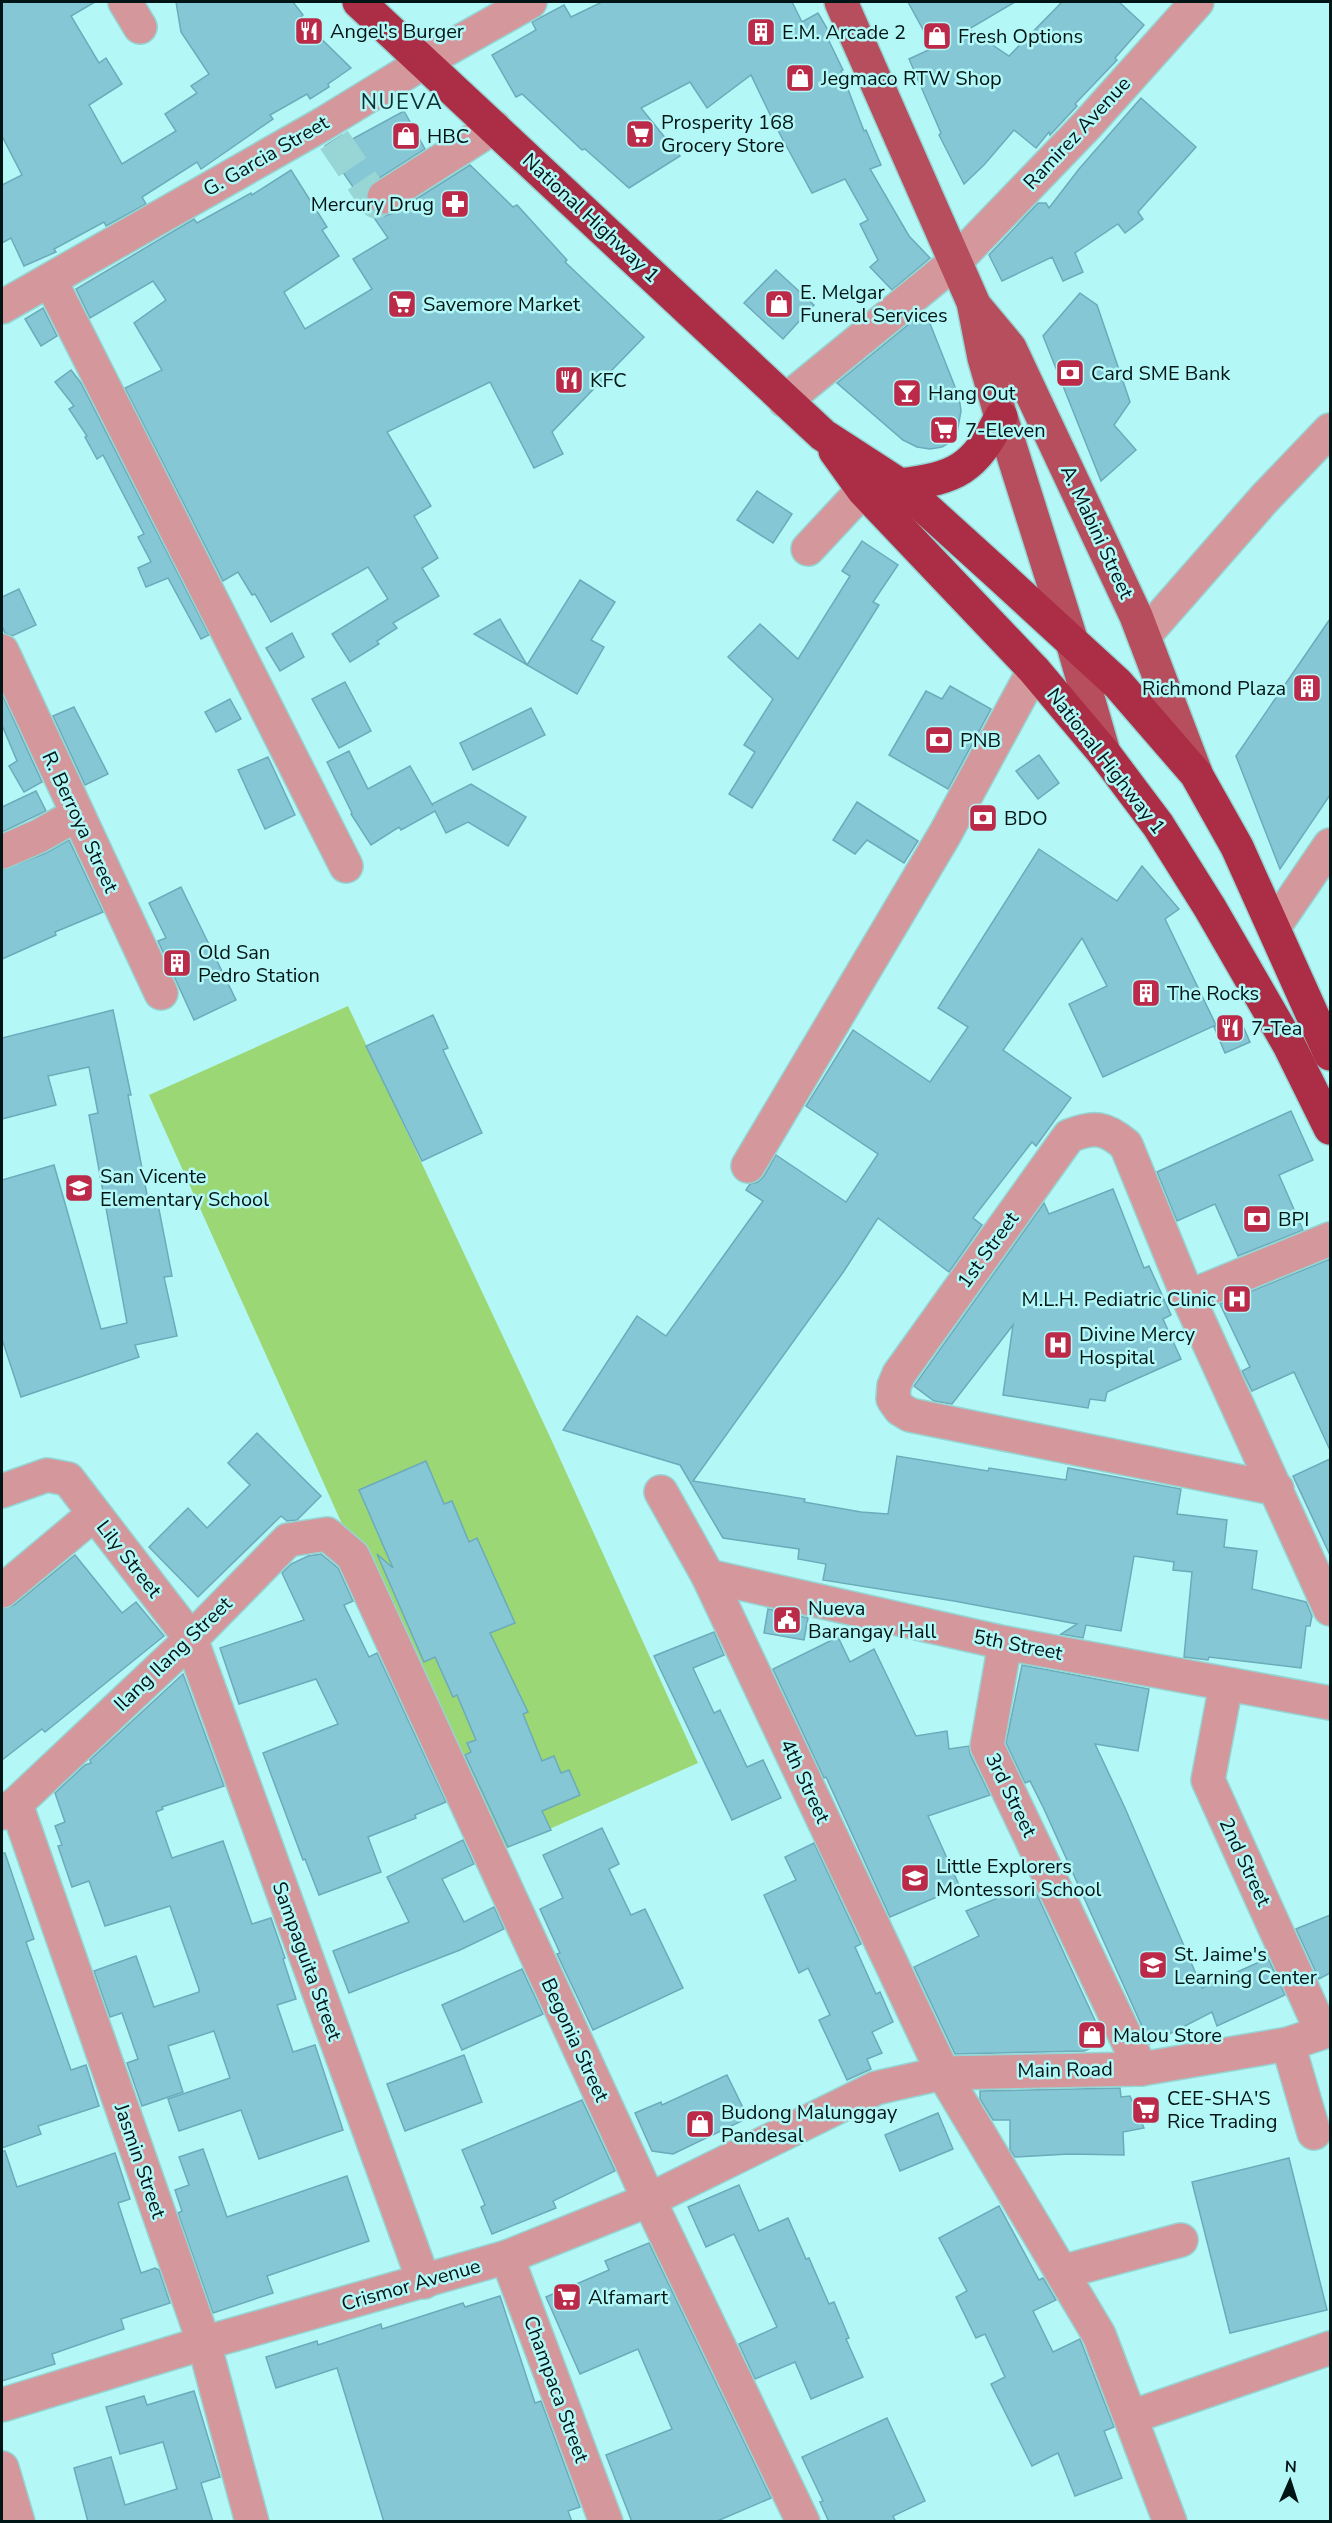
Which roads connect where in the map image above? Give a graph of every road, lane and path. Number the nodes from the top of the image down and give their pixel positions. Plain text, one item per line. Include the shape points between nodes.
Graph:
1 (359, 2) edge
2 (530, 2) edge
3 (841, 2) edge
4 (1197, 2) edge
5 (424, 62) junction
6 (494, 127) junction
7 (384, 197) dead end
8 (955, 262) junction
9 (50, 280) junction
10 (973, 302) junction
11 (2, 307) edge
12 (785, 400) junction
13 (1001, 417) junction
14 (1330, 430) edge
15 (823, 435) junction
16 (900, 485) junction
17 (863, 490) junction
18 (808, 549) dead end
19 (1144, 636) junction
20 (1072, 642) junction
21 (2, 653) edge
22 (1034, 670) junction
23 (1104, 753) junction
24 (1196, 774) junction
25 (76, 815) junction
26 (1330, 845) edge
27 (2, 852) edge
28 (346, 866) dead end
29 (1274, 927) junction
30 (161, 993) dead end
31 (1330, 1054) edge
32 (1330, 1128) edge
33 (748, 1166) dead end
34 (1330, 1239) edge
35 (1188, 1297) junction
36 (1277, 1489) junction
37 (2, 1491) edge
38 (662, 1492) dead end
39 (94, 1514) junction
40 (353, 1556) joint
41 (708, 1576) junction
42 (2, 1591) edge
43 (1330, 1609) edge
44 (191, 1639) junction
45 (1005, 1643) junction
46 (1226, 1685) junction
47 (1330, 1703) edge
48 (9, 1809) edge
49 (1326, 2031) edge
50 (1288, 2044) junction
51 (1141, 2069) junction
52 (943, 2073) junction
53 (805, 2125) joint
54 (1314, 2133) dead end
55 (649, 2200) junction
56 (1181, 2240) dead end
57 (507, 2256) junction
58 (1062, 2272) junction
59 (424, 2282) junction
60 (204, 2343) junction
61 (1330, 2348) edge
62 (2, 2405) edge
63 (1131, 2417) junction
64 (2, 2468) edge
65 (18, 2522) edge
66 (252, 2522) edge
67 (606, 2522) edge
68 (803, 2522) edge
69 (1170, 2522) edge

1 - 5 highway, National Highway 1
2 - 5 street, G. Garcia Street
3 - 8 main road, A. Mabini Street
4 - 8 street, Ramirez Avenue via 1087,125
5 - 6 highway, National Highway 1
5 - 9 street, G. Garcia Street via 328,132
6 - 7 street
6 - 12 highway, National Highway 1
8 - 10 main road, A. Mabini Street
8 - 12 street, Ramirez Avenue
9 - 11 street, G. Garcia Street
9 - 28 street
10 - 13 main road, A. Mabini Street
10 - 19 main road, A. Mabini Street via 1010,348
12 - 15 highway, National Highway 1
13 - 16 highway via 988,443 964,467 933,481
13 - 20 main road, A. Mabini Street
14 - 19 street
15 - 16 highway, National Highway 1
15 - 17 highway, National Highway 1
16 - 20 highway, National Highway 1
17 - 18 street
17 - 22 highway, National Highway 1
19 - 24 main road, A. Mabini Street
20 - 23 main road, A. Mabini Street
20 - 24 highway, National Highway 1 via 1118,684
21 - 25 street, R. Berroya Street
22 - 23 highway, National Highway 1
22 - 33 street via 945,834
23 - 32 highway, National Highway 1 via 1158,825 1210,908
24 - 29 highway, National Highway 1 via 1237,847
25 - 27 street
25 - 30 street, R. Berroya Street
26 - 29 street
29 - 31 highway, National Highway 1
34 - 35 street
35 - 36 street, 1st Street
35 - 36 street, 1st Street via 1125,1145 1101,1129 1084,1130 1069,1136 899,1374 892,1399 910,1415
36 - 43 street, 1st Street
37 - 39 street, Lily Street via 47,1475 68,1479
38 - 41 street, 4th Street
39 - 42 street
39 - 44 street, Lily Street
40 - 44 street, Ilang Ilang Street via 327,1534 288,1540
40 - 55 street, Begonia Street
41 - 45 street, 5th Street
41 - 52 street, 4th Street
44 - 48 street, Ilang Ilang Street
44 - 59 street, Sampaguita Street
45 - 46 street, 5th Street
45 - 51 street, 3rd Street via 987,1746
46 - 47 street, 5th Street
46 - 49 street, 2nd Street via 1208,1780
48 - 60 street, Jasmin Street
49 - 50 street, Main Road
50 - 51 street, Main Road
50 - 54 street
51 - 52 street, Main Road
52 - 53 street, Main Road via 876,2088
52 - 58 street, 4th Street
53 - 55 street, Crismor Avenue
55 - 57 street, Crismor Avenue
55 - 68 street, Begonia Street
56 - 58 street
57 - 59 street, Crismor Avenue
57 - 67 street, Champaca Street
58 - 63 street, 4th Street via 1099,2335
59 - 60 street, Crismor Avenue
60 - 62 street, Crismor Avenue
60 - 66 street, Jasmin Street
61 - 63 street
63 - 69 street, 4th Street
64 - 65 street

